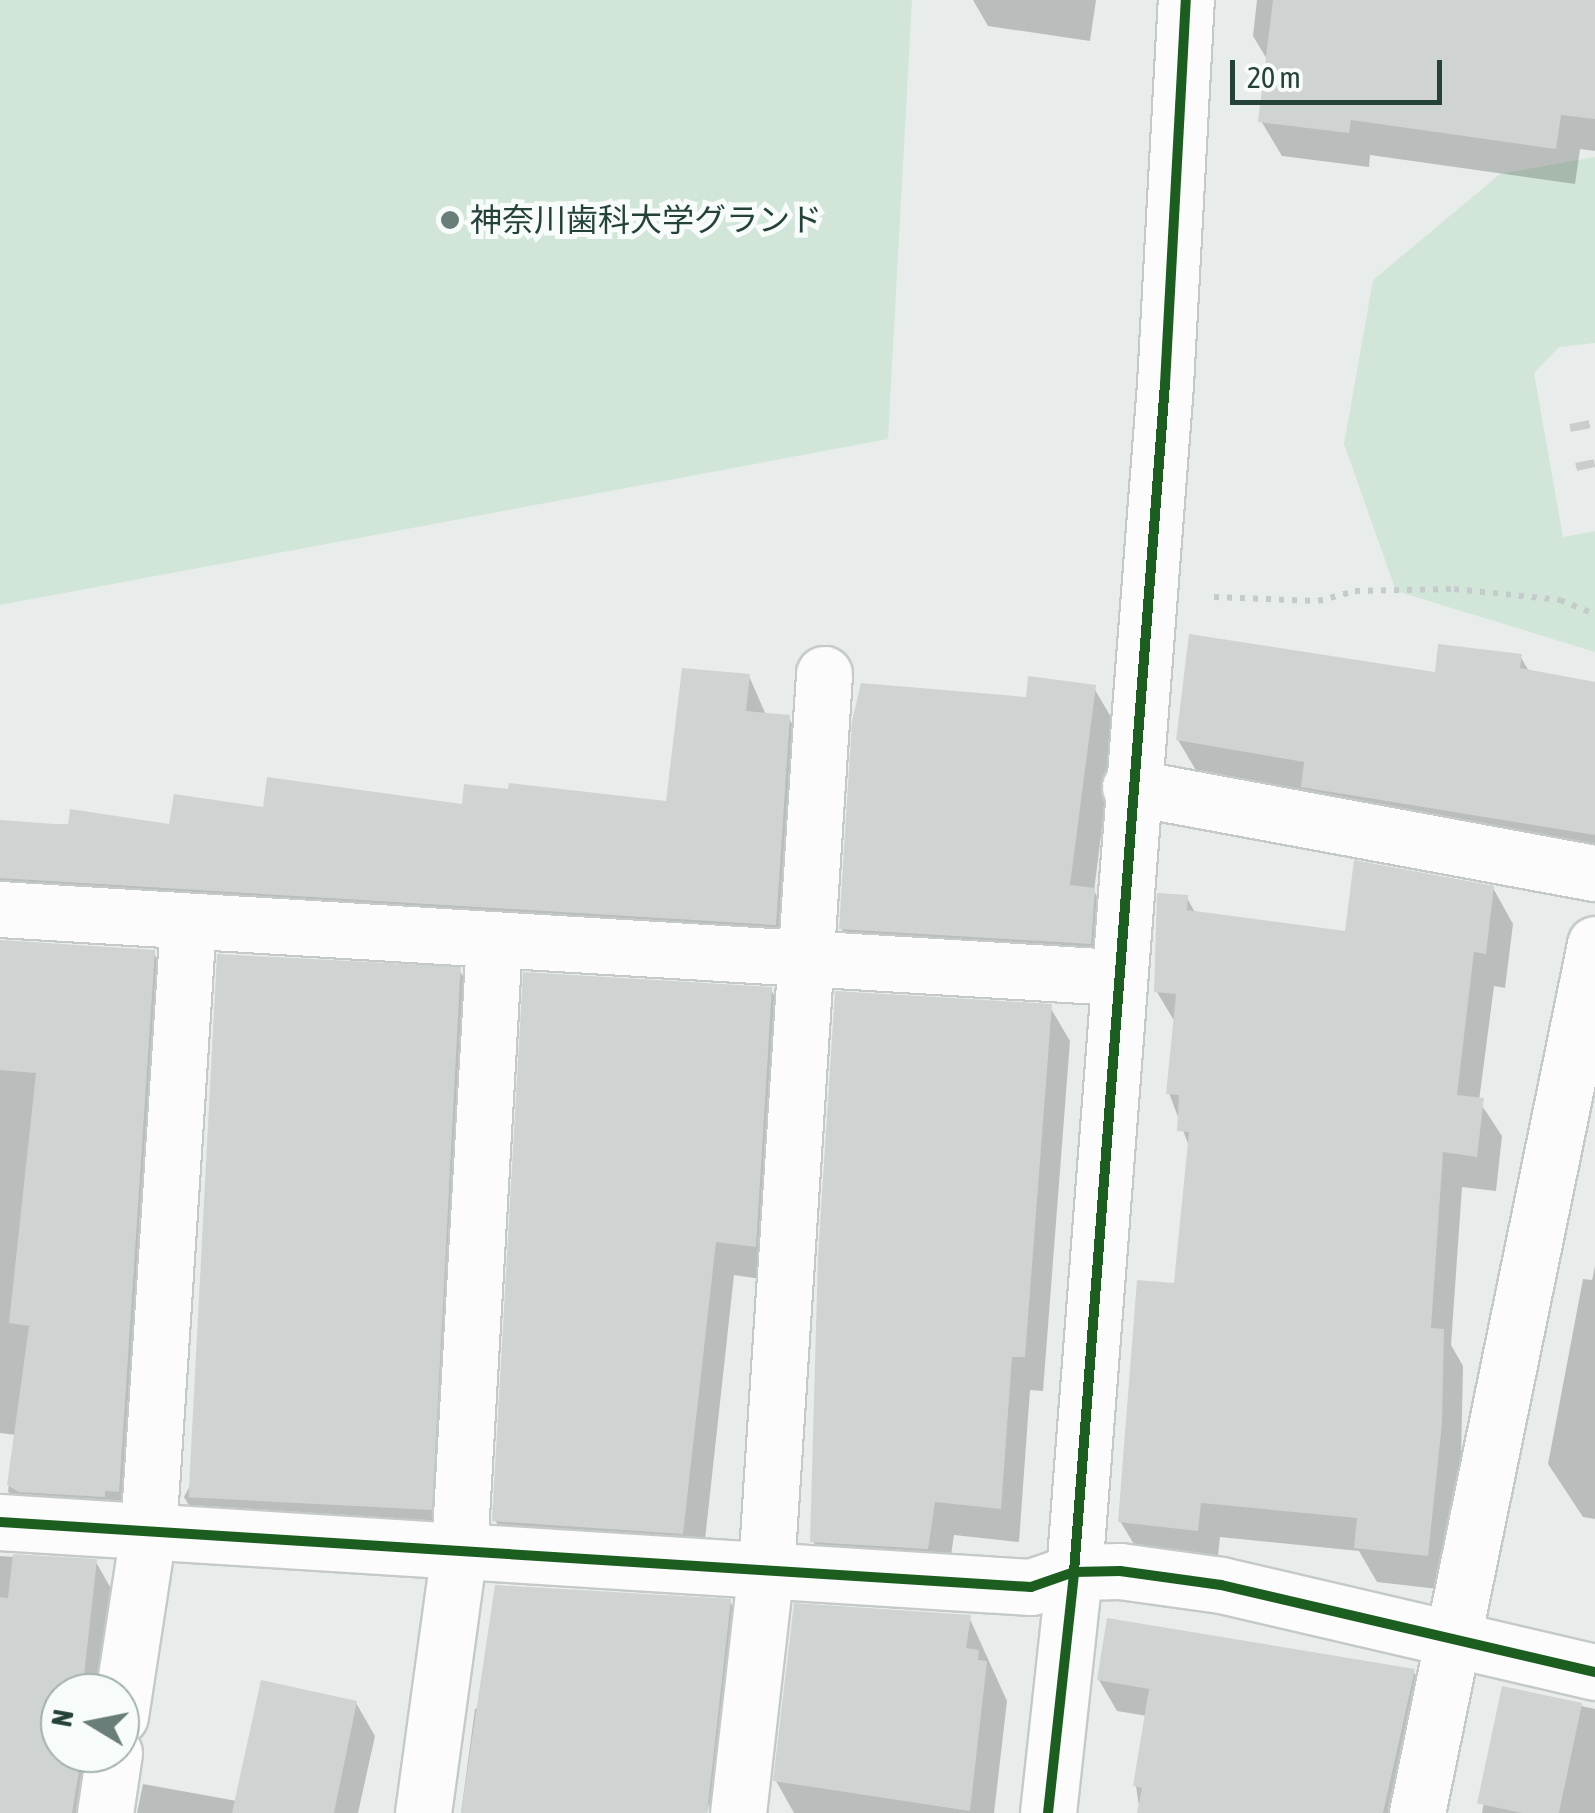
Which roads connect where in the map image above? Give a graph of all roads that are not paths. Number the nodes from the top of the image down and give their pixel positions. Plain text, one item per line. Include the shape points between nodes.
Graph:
1 (1186, 0) edge
2 (824, 674) dead end
3 (1130, 787) junction
4 (1595, 873) edge
5 (0, 910) edge
6 (188, 921) junction
7 (494, 940) junction
8 (1595, 944) edge
9 (805, 958) junction
10 (1116, 977) junction
11 (0, 1522) edge
12 (148, 1532) junction
13 (458, 1551) junction
14 (766, 1570) junction
15 (1074, 1572) junction
16 (1448, 1640) junction
17 (1595, 1672) edge
18 (127, 1673) edge
19 (111, 1773) edge
20 (106, 1813) edge
21 (423, 1813) edge
22 (738, 1813) edge
23 (1048, 1813) edge
24 (1416, 1813) edge

1 - 3 street
2 - 9 street
3 - 4 street
3 - 10 street
5 - 6 street
6 - 7 street
6 - 12 street
7 - 9 street
7 - 13 street
8 - 16 street
9 - 10 street
9 - 14 street
10 - 15 street
11 - 12 street
12 - 13 street
12 - 18 street
13 - 14 street
13 - 21 street
14 - 15 street via 1032,1586
14 - 22 street
15 - 16 street via 1120,1570 1221,1586
15 - 23 street
16 - 17 street
16 - 24 street
19 - 20 street

